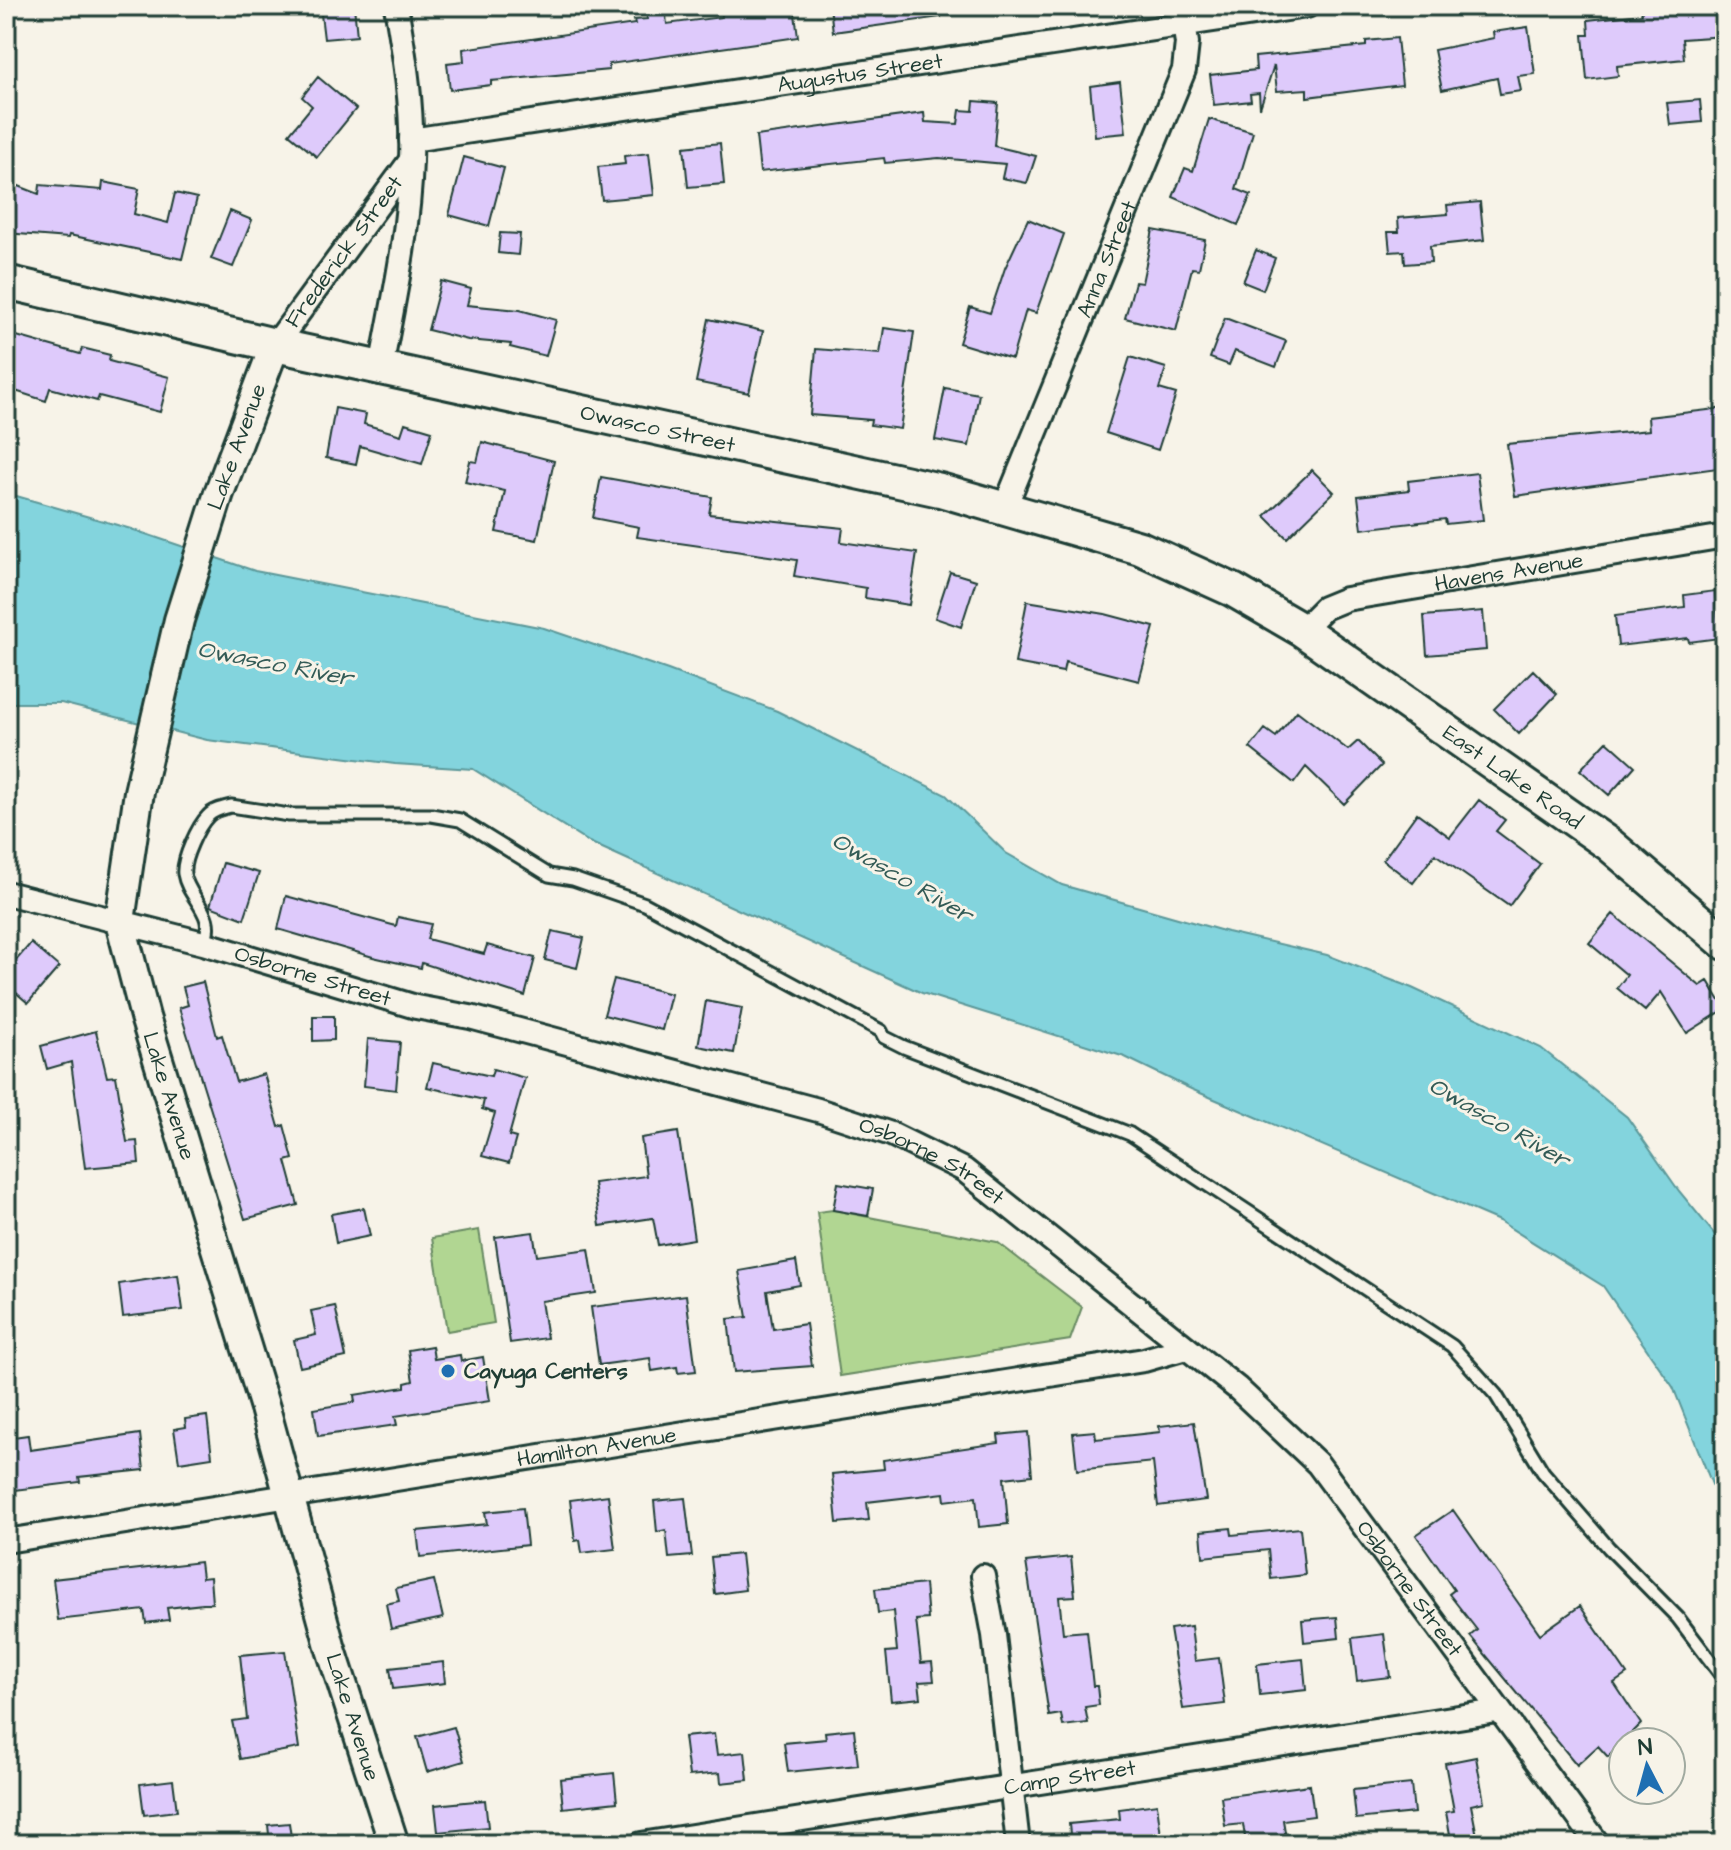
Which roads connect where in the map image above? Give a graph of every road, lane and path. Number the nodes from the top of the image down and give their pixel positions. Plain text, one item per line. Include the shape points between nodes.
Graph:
1 (396, 6) edge
2 (1307, 6) edge
3 (1183, 15) edge
4 (411, 150) junction
5 (6, 282) edge
6 (275, 345) junction
7 (381, 368) junction
8 (1005, 507) junction
9 (1725, 536) edge
10 (1297, 627) junction
11 (6, 893) edge
12 (120, 921) junction
13 (203, 943) junction
14 (1725, 943) edge
15 (1186, 1348) junction
16 (289, 1497) junction
17 (6, 1541) edge
18 (983, 1576) dead end
19 (1725, 1680) edge
20 (1497, 1711) junction
21 (1009, 1786) junction
22 (394, 1844) edge
23 (641, 1844) edge
24 (1018, 1844) edge
25 (1598, 1844) edge

1 - 4 street, Frederick Street via 408,77
2 - 3 street, Augustus Street
3 - 4 street, Augustus Street
3 - 8 street, Anna Street via 1184,70
4 - 6 street, Frederick Street
4 - 7 street, Frederick Street via 403,247
5 - 6 main road, Owasco Street
6 - 7 main road, Owasco Street
6 - 12 street, Lake Avenue via 219,493 179,620 139,792
7 - 8 main road, Owasco Street
8 - 10 main road, Owasco Street via 1140,548 1233,590
9 - 10 street, Havens Avenue via 1346,599
10 - 14 main road, East Lake Road via 1610,845
11 - 12 street, Osborne Street
12 - 13 street, Osborne Street
12 - 16 street, Lake Avenue
13 - 15 street, Osborne Street via 401,1003 818,1110 891,1134 964,1170
13 - 19 lane via 207,918 184,868 208,815 220,808 460,820 549,875 657,910 904,1047 1130,1134 1452,1346 1496,1395 1543,1472 1678,1618
15 - 16 street, Hamilton Avenue via 1144,1360
15 - 20 street, Osborne Street via 1318,1464
16 - 17 street, Hamilton Avenue
16 - 22 street, Lake Avenue
18 - 21 street
20 - 21 street, Camp Street
20 - 25 street, Osborne Street
21 - 23 street, Camp Street
21 - 24 street

